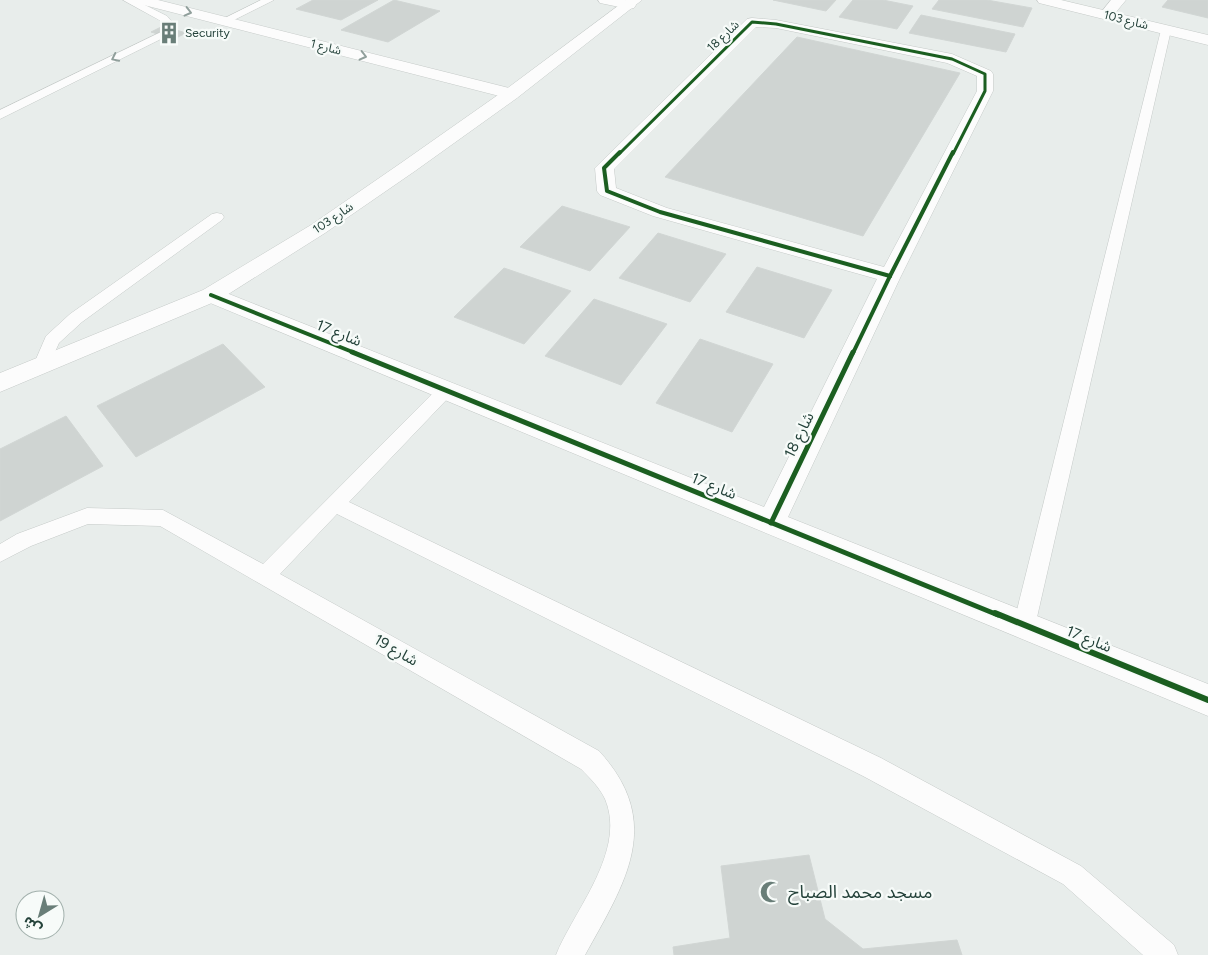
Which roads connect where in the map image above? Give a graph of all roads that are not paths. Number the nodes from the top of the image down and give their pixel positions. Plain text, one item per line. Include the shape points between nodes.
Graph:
1 (128, 0) edge
2 (141, 0) edge
3 (248, 0) edge
4 (605, 0) edge
5 (1044, 0) edge
6 (1119, 0) edge
7 (266, 2) edge
8 (632, 2) edge
9 (1106, 15) junction
10 (224, 21) junction
11 (1166, 30) junction
12 (1208, 40) edge
13 (511, 94) junction
14 (0, 115) edge
15 (216, 217) dead end
16 (890, 276) junction
17 (211, 295) junction
18 (41, 366) junction
19 (0, 383) edge
20 (446, 390) junction
21 (334, 504) junction
22 (771, 523) junction
23 (0, 554) edge
24 (265, 576) junction
25 (1024, 626) junction
26 (1208, 700) edge
27 (570, 955) edge
28 (1164, 955) edge

1 -> 14 lane via 163,18 168,23 165,31
2 -> 10 street, شارع 1
3 - 7 lane
4 - 8 street
5 - 9 street, شارع 103
6 - 9 street
7 - 10 lane
8 - 13 street, شارع 103
9 - 11 street, شارع 103
10 -> 13 street, شارع 1
11 - 12 street, شارع 103
11 - 25 lane
13 - 17 street, شارع 103 via 318,229
15 - 18 lane via 76,318 52,340
16 - 16 street, شارع 18 via 985,91 985,74 952,59 752,22 604,168 608,191 660,212
16 - 22 street, شارع 18
17 - 18 street, شارع 103
17 - 20 street, شارع 17
18 - 19 street, شارع 103
20 - 21 lane
20 - 22 street, شارع 17
21 - 24 lane
21 - 28 lane via 872,767 1072,875
22 - 25 street, شارع 17
23 - 24 lane, شارع 19 via 24,540 87,516 163,518
24 - 27 lane, شارع 19 via 590,760 606,778 618,801 622,826 620,852 610,879
25 - 26 street, شارع 17

